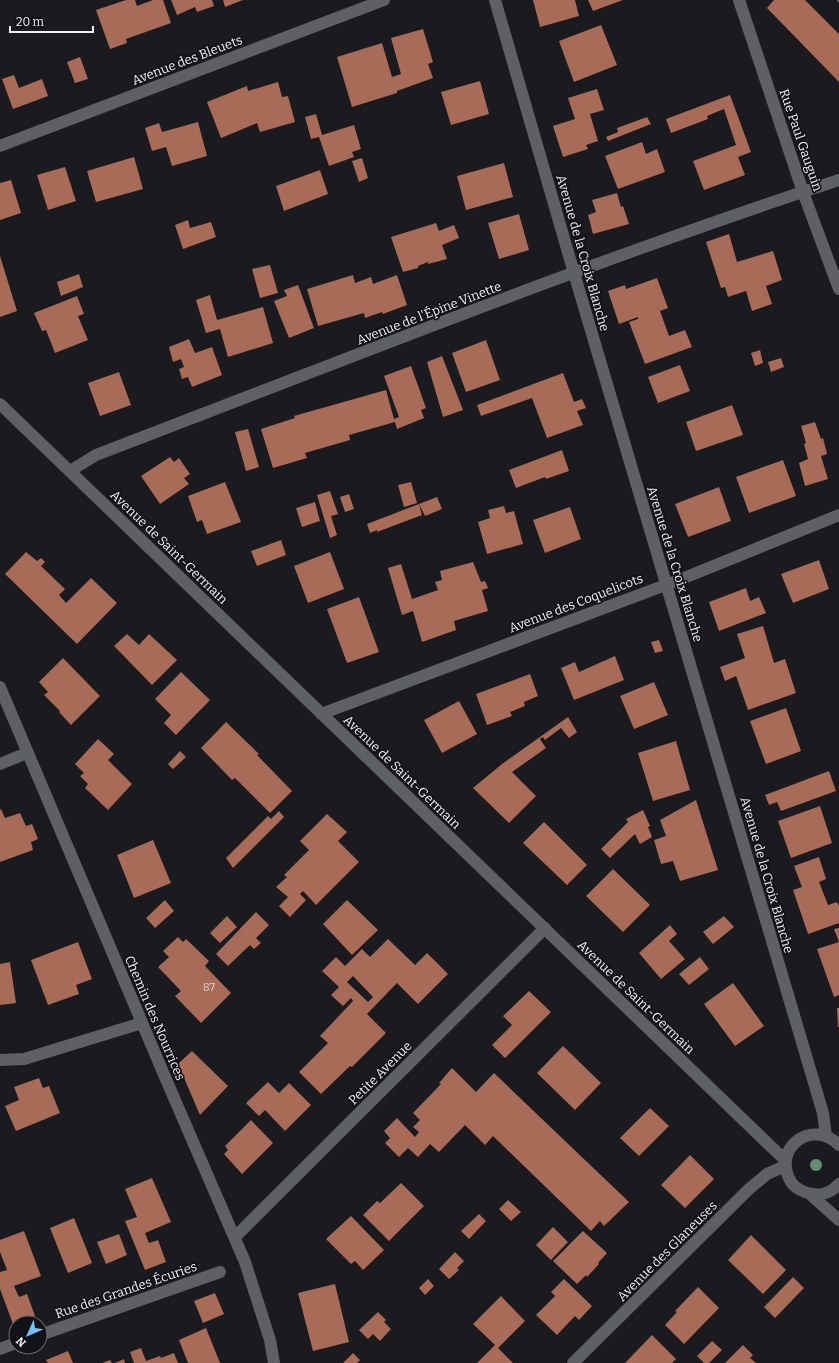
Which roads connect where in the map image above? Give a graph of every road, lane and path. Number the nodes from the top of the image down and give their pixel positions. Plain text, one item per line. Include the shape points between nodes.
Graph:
1 (384, 0) edge
2 (495, 0) edge
3 (740, 0) edge
4 (0, 146) edge
5 (839, 180) edge
6 (803, 192) junction
7 (574, 273) junction
8 (839, 289) edge
9 (0, 404) edge
10 (70, 471) junction
11 (839, 515) edge
12 (666, 584) junction
13 (0, 687) edge
14 (322, 714) junction
15 (27, 753) junction
16 (0, 764) edge
17 (545, 928) junction
18 (142, 1023) junction
19 (0, 1060) edge
20 (826, 1136) junction
21 (839, 1145) edge
22 (785, 1164) junction
23 (839, 1184) edge
24 (810, 1194) junction
25 (839, 1220) edge
26 (235, 1237) junction
27 (220, 1272) dead end
28 (48, 1332) edge
29 (274, 1363) edge
30 (573, 1363) edge

1 - 4 street, Avenue des Bleuets
2 - 7 street, Avenue de la Croix Blanche
3 - 6 street, Rue Paul Gauguin
5 - 6 street, Avenue de l'Épine Vinette
6 - 7 street, Avenue de l'Épine Vinette
6 - 8 street, Rue Paul Gauguin
7 - 10 street, Avenue de l'Épine Vinette via 96,454
7 - 12 street, Avenue de la Croix Blanche
9 - 10 street, Avenue de Saint-Germain
10 - 14 street, Avenue de Saint-Germain
11 - 12 street, Avenue des Coquelicots
12 - 14 street, Avenue des Coquelicots
12 - 20 street, Avenue de la Croix Blanche via 823,1112
13 - 15 street, Chemin des Nourrices
14 - 17 street, Avenue de Saint-Germain
15 - 16 street
15 - 18 street, Chemin des Nourrices
17 - 22 street, Avenue de Saint-Germain
17 - 26 street, Petite Avenue
18 - 19 street via 24,1059
18 - 26 street, Chemin des Nourrices
20 - 21 street
20 - 22 street via 818,1134 800,1138 788,1152
22 - 24 street via 793,1184
22 - 30 street, Avenue des Glaneuses via 767,1174 749,1189
23 - 24 street via 828,1192
24 - 25 street
26 - 29 street, Chemin des Nourrices via 270,1340
27 - 28 street, Rue des Grandes Écuries

